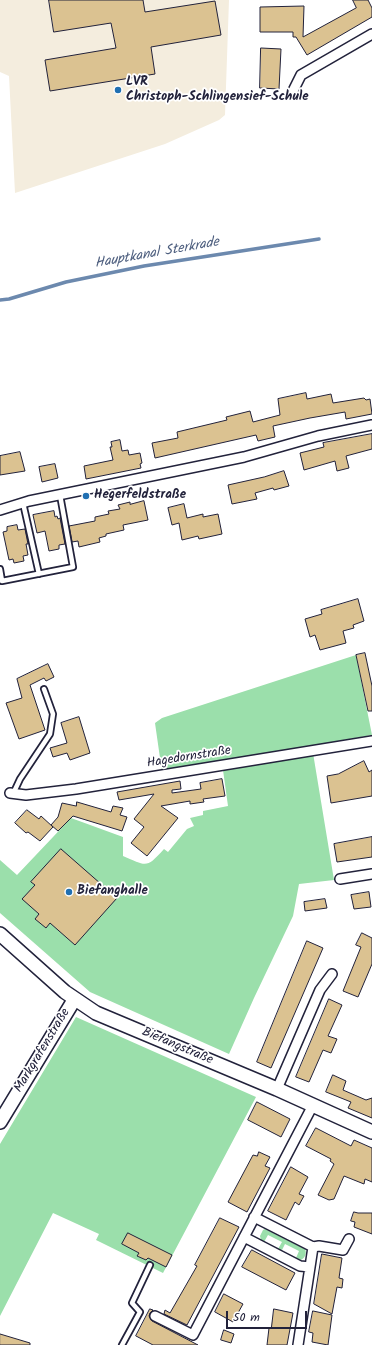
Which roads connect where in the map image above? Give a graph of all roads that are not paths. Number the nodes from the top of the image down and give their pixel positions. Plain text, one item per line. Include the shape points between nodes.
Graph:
1 (372, 34) edge
2 (293, 91) dead end
3 (372, 425) edge
4 (60, 495) junction
5 (23, 503) junction
6 (0, 510) edge
7 (0, 569) edge
8 (38, 574) junction
9 (44, 689) dead end
10 (372, 741) edge
11 (12, 794) joint
12 (372, 874) edge
13 (340, 879) dead end
14 (0, 934) edge
15 (332, 974) dead end
16 (74, 1000) junction
17 (277, 1089) junction
18 (313, 1105) junction
19 (0, 1122) edge
20 (372, 1132) edge
21 (254, 1217) junction
22 (244, 1237) junction
23 (349, 1239) dead end
24 (313, 1247) junction
25 (150, 1265) dead end
26 (310, 1267) junction
27 (155, 1316) dead end
28 (122, 1345) edge
29 (298, 1345) edge

1 - 2 street via 301,75
3 - 4 street via 318,436 244,456
4 - 5 street
4 - 8 lane via 73,567
5 - 6 street
5 - 8 lane
7 - 8 lane via 2,581
9 - 11 lane via 53,714 50,734
10 - 11 street, Hagedornstraße via 76,789 26,795
12 - 13 street
14 - 16 main road, Biefangstraße
15 - 17 street via 320,990
16 - 17 main road, Biefangstraße via 96,1013
16 - 19 main road, Markgrafenstraße
17 - 18 main road, Biefangstraße
18 - 20 main road, Biefangstraße
18 - 21 street
21 - 22 street
21 - 24 street
22 - 26 street via 300,1266
22 - 27 street via 192,1335
23 - 24 street via 343,1250
24 - 26 street
25 - 28 lane via 132,1303 140,1312
26 - 29 street

